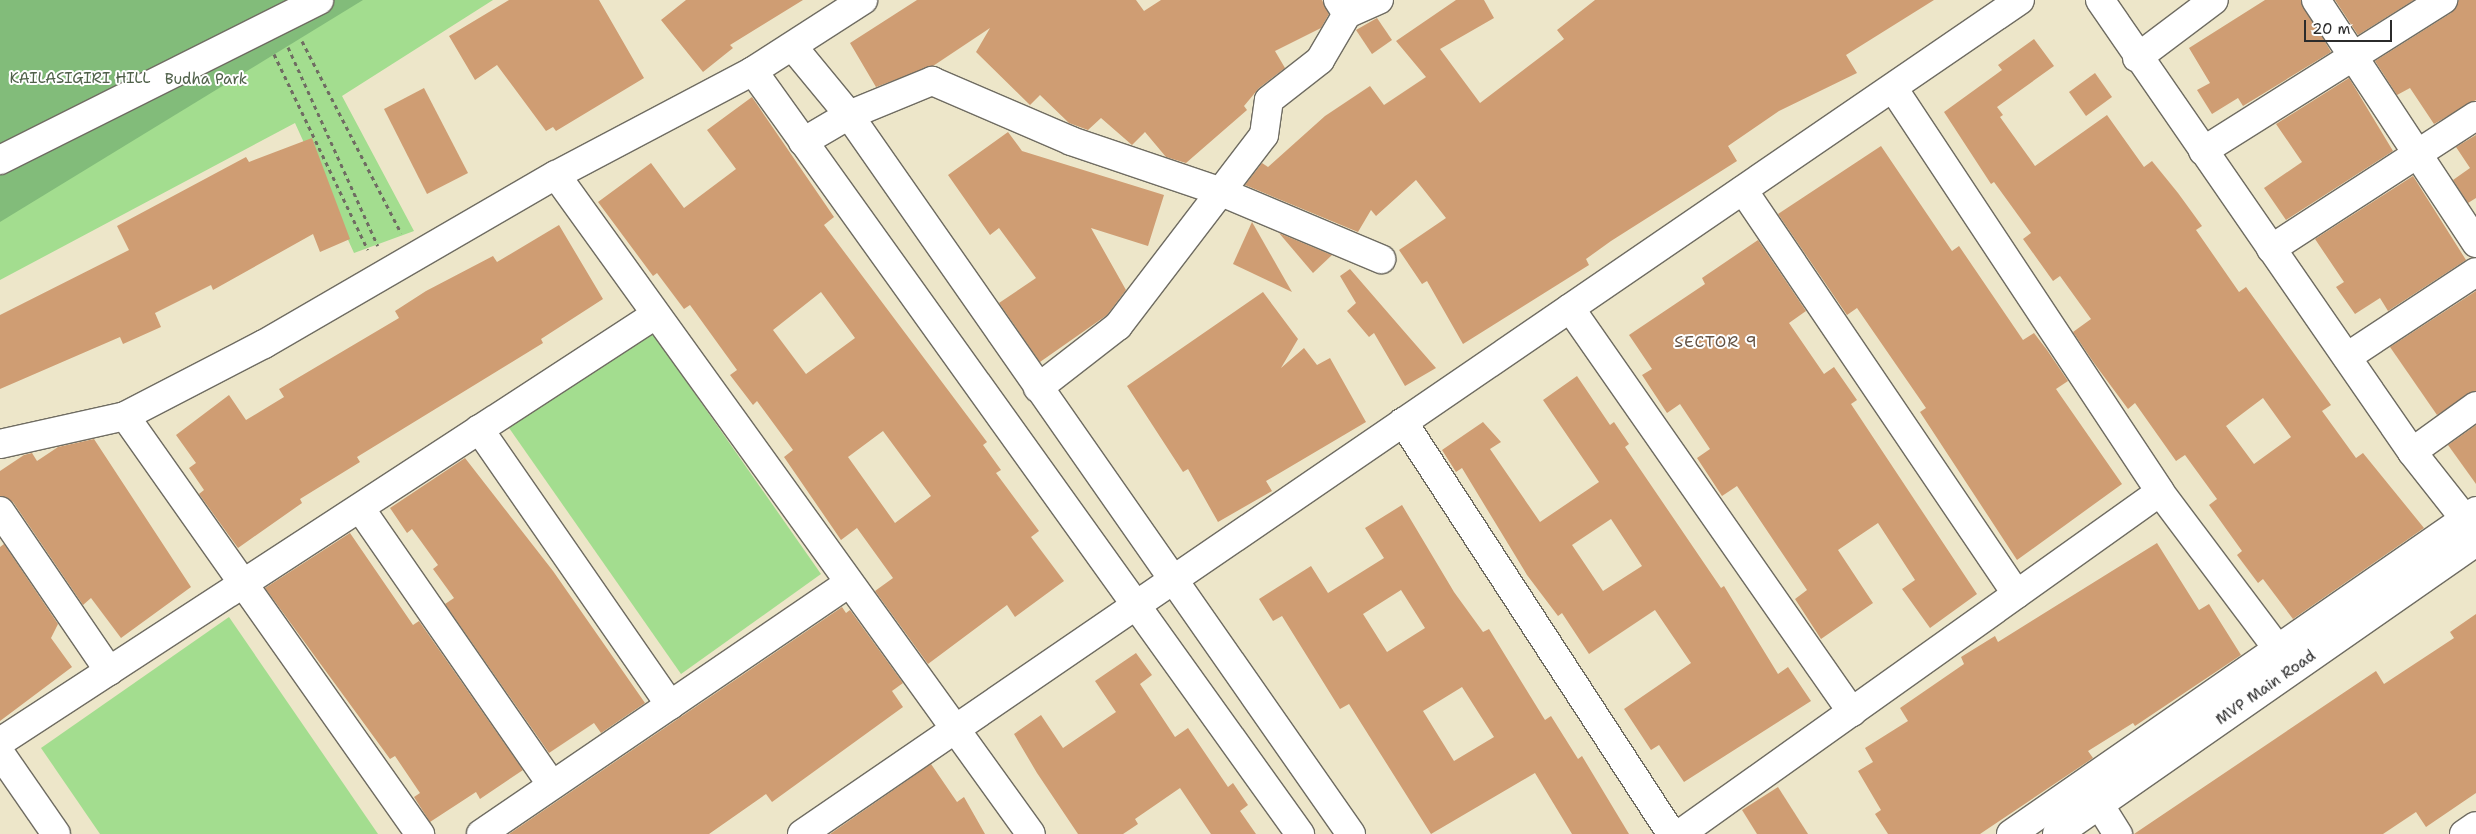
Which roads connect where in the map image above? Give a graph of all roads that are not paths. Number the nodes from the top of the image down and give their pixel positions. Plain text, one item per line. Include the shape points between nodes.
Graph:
1 (319, 0) edge
2 (863, 0) edge
3 (1379, 0) edge
4 (2020, 0) edge
5 (2100, 0) edge
6 (2214, 0) edge
7 (2316, 0) edge
8 (2443, 0) edge
9 (1342, 7) edge
10 (793, 47) junction
11 (2354, 56) junction
12 (2137, 58) junction
13 (753, 71) junction
14 (1892, 88) junction
15 (849, 115) junction
16 (2476, 116) edge
17 (804, 142) junction
18 (2203, 151) junction
19 (2419, 153) junction
20 (0, 160) edge
21 (556, 175) junction
22 (1743, 190) junction
23 (1219, 191) junction
24 (2476, 243) edge
25 (2271, 249) junction
26 (1381, 260) dead end
27 (2476, 272) edge
28 (1570, 308) junction
29 (655, 315) junction
30 (2347, 357) junction
31 (1038, 388) junction
32 (2476, 406) edge
33 (125, 416) junction
34 (1403, 422) junction
35 (480, 429) junction
36 (0, 444) edge
37 (2412, 452) junction
38 (2160, 492) junction
39 (360, 508) junction
40 (0, 511) edge
41 (2472, 524) edge
42 (1172, 580) junction
43 (242, 584) junction
44 (848, 584) junction
45 (2017, 594) junction
46 (1137, 604) junction
47 (2286, 659) junction
48 (109, 671) junction
49 (670, 705) junction
50 (1852, 712) junction
51 (955, 730) junction
52 (0, 742) edge
53 (0, 753) edge
54 (552, 785) junction
55 (2099, 804) junction
56 (2476, 826) edge
57 (813, 831) edge
58 (56, 834) edge
59 (420, 834) edge
60 (481, 834) edge
61 (1031, 834) edge
62 (1300, 834) edge
63 (1352, 834) edge
64 (1672, 834) edge
65 (1680, 834) edge
66 (2011, 834) edge
67 (2057, 834) edge
68 (2118, 834) edge
69 (2464, 834) edge

1 - 20 street
2 - 10 street
3 - 9 street
4 - 14 street
5 - 12 street
6 - 12 street
7 - 11 street
8 - 11 street
9 - 23 street via 1320,60 1269,100 1264,135
10 - 13 street
10 - 15 street
11 - 18 street
11 - 19 street
12 - 18 street
13 - 17 street
13 - 21 street
14 - 22 street
14 - 38 street
15 - 17 street
15 - 23 street via 932,81 1071,140
15 - 31 street
16 - 19 street
17 - 46 street
18 - 25 street
19 - 24 street
19 - 25 street
21 - 29 street
21 - 33 street via 385,253 264,344
22 - 28 street
22 - 45 street
23 - 26 street
23 - 31 street via 1118,326
25 - 30 street
27 - 30 street
28 - 34 street
28 - 50 street
29 - 35 street
29 - 44 street
30 - 37 street
31 - 42 street
32 - 37 street
33 - 36 street
33 - 43 street
34 - 42 street
34 - 64 street
35 - 39 street
35 - 49 street
37 - 41 street
38 - 45 street
38 - 47 street
39 - 43 street
39 - 54 street
40 - 48 street
41 - 47 street, MVP Main Road
42 - 46 street
42 - 63 street
43 - 48 street
43 - 59 street
44 - 49 street
44 - 51 street
45 - 50 street
46 - 51 street
46 - 62 street
47 - 55 street, MVP Main Road
47 - 66 street
48 - 52 street
49 - 54 street
50 - 65 street
51 - 57 street
51 - 61 street
53 - 58 street
54 - 60 street
55 - 67 street, MVP Main Road
55 - 68 street
56 - 69 street

